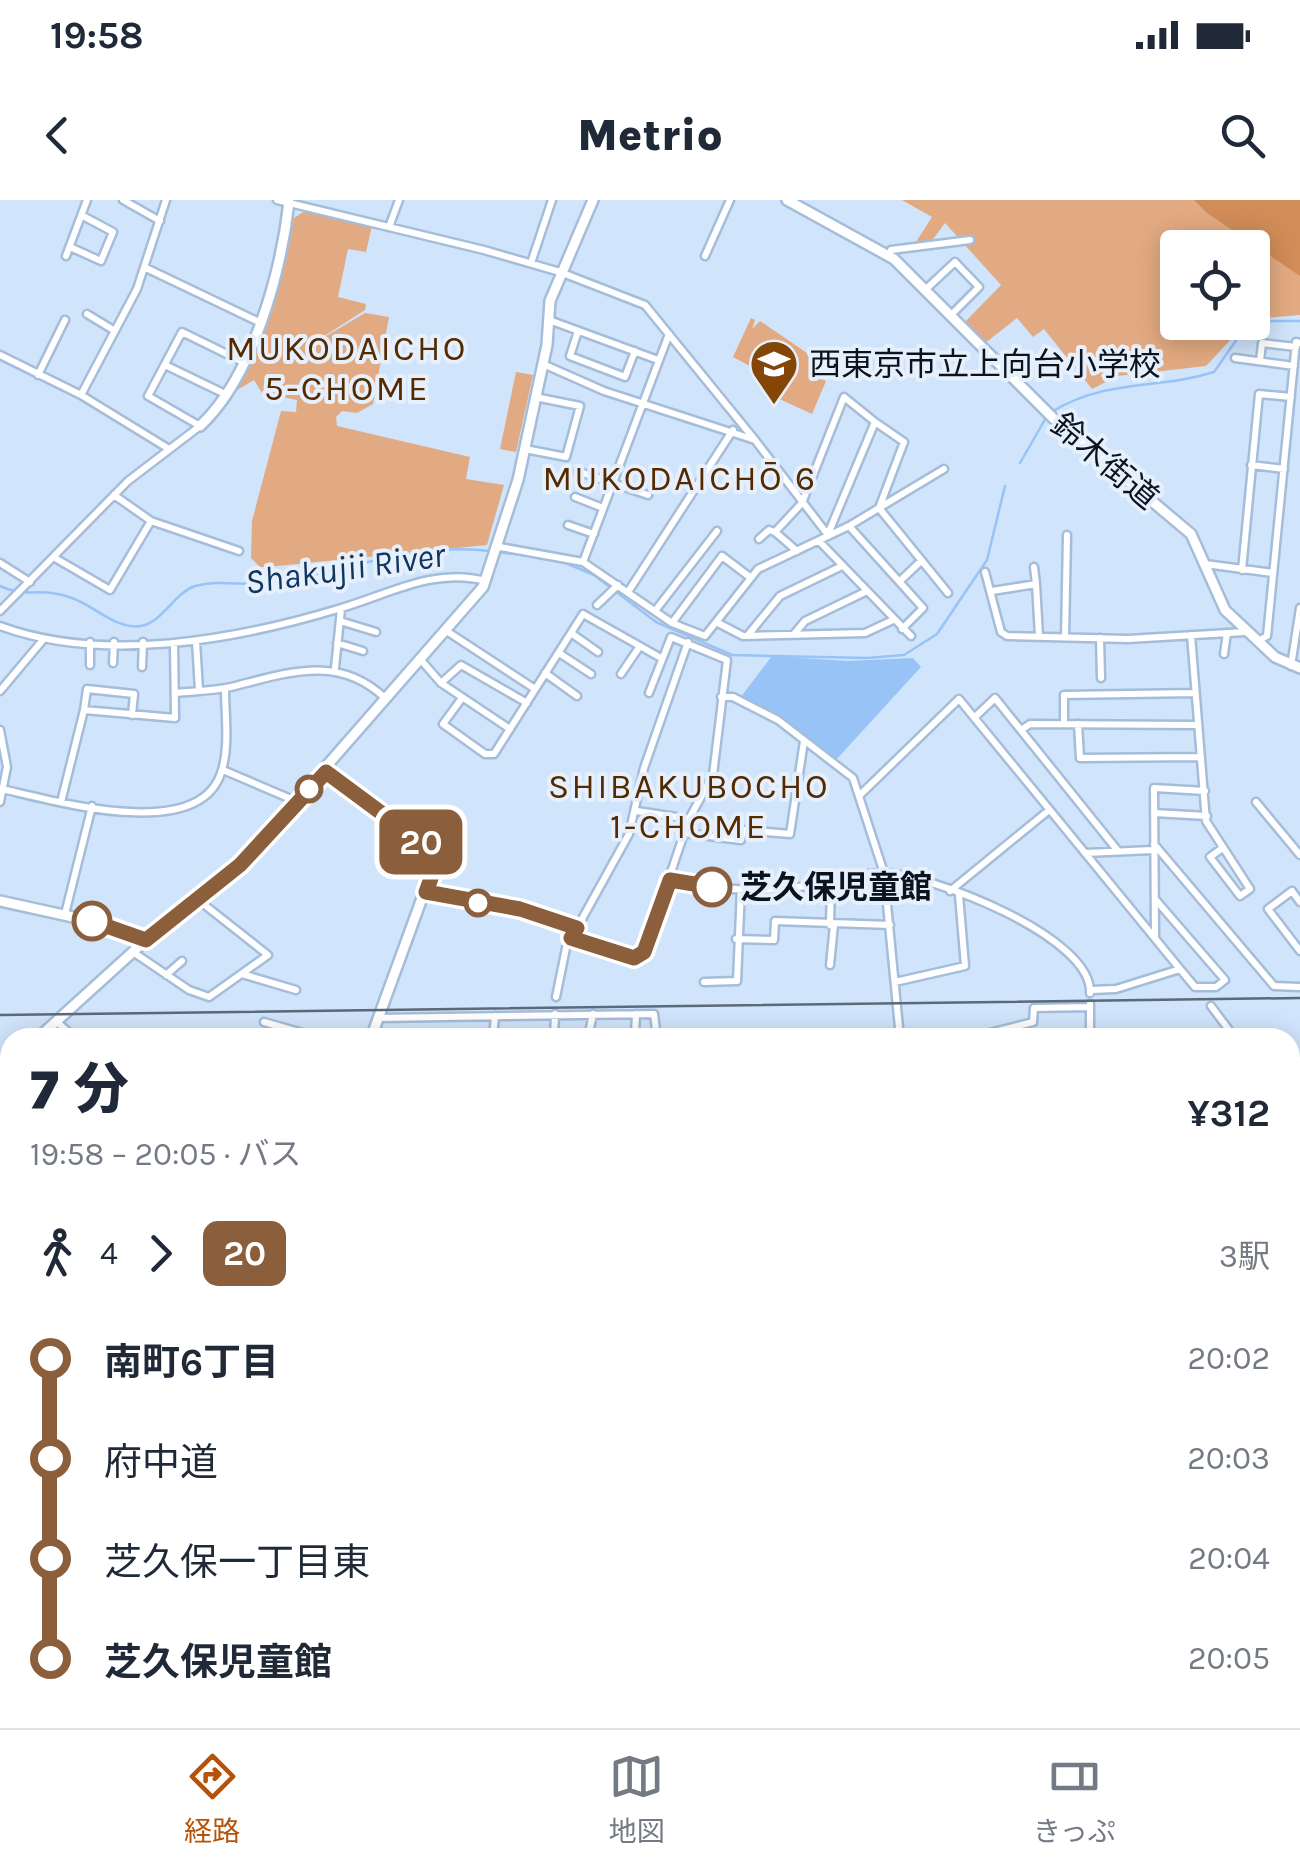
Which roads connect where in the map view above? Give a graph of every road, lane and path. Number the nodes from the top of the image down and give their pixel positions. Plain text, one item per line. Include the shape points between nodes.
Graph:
1 (87, 200) edge
2 (123, 200) edge
3 (166, 200) edge
4 (276, 200) edge
5 (398, 200) edge
6 (552, 200) edge
7 (592, 200) edge
8 (730, 200) edge
9 (787, 200) edge
10 (289, 201) edge
11 (82, 216) junction
12 (160, 221) junction
13 (389, 227) junction
14 (970, 240) dead end
15 (70, 247) junction
16 (66, 256) dead end
17 (705, 256) dead end
18 (889, 256) junction
19 (531, 263) junction
20 (146, 268) junction
21 (560, 272) junction
22 (924, 290) junction
23 (86, 314) dead end
24 (950, 316) junction
25 (65, 320) dead end
26 (548, 320) junction
27 (259, 322) junction
28 (578, 330) junction
29 (115, 331) junction
30 (669, 334) junction
31 (1298, 345) edge
32 (635, 352) junction
33 (0, 355) edge
34 (1235, 358) dead end
35 (658, 360) junction
36 (242, 361) junction
37 (1260, 361) junction
38 (543, 364) junction
39 (165, 365) junction
40 (1294, 366) junction
41 (38, 374) junction
42 (225, 394) junction
43 (81, 395) junction
44 (536, 397) junction
45 (1291, 398) junction
46 (641, 403) junction
47 (874, 422) junction
48 (200, 426) junction
49 (733, 430) junction
50 (754, 440) junction
51 (170, 449) junction
52 (525, 449) junction
53 (1251, 466) junction
54 (944, 469) dead end
55 (1284, 469) junction
56 (578, 471) dead end
57 (612, 484) junction
58 (114, 495) junction
59 (575, 496) dead end
60 (648, 496) dead end
61 (802, 503) junction
62 (603, 508) junction
63 (879, 508) junction
64 (151, 521) junction
65 (568, 525) dead end
66 (850, 526) junction
67 (717, 530) dead end
68 (775, 532) junction
69 (594, 534) junction
70 (828, 535) junction
71 (1067, 535) dead end
72 (759, 539) dead end
73 (819, 541) junction
74 (238, 551) dead end
75 (498, 551) junction
76 (797, 552) junction
77 (55, 558) junction
78 (921, 561) junction
79 (584, 562) junction
80 (0, 563) edge
81 (1206, 564) junction
82 (842, 566) junction
83 (1034, 567) dead end
84 (1242, 570) junction
85 (985, 572) dead end
86 (1273, 574) junction
87 (752, 578) junction
88 (486, 581) junction
89 (900, 581) junction
90 (30, 582) junction
91 (1036, 584) junction
92 (618, 585) junction
93 (992, 591) junction
94 (628, 592) junction
95 (866, 592) junction
96 (948, 593) dead end
97 (597, 605) dead end
98 (1300, 608) edge
99 (341, 609) junction
100 (0, 611) edge
101 (655, 611) junction
102 (893, 620) junction
103 (340, 621) junction
104 (716, 622) junction
105 (672, 623) junction
106 (0, 626) edge
107 (902, 628) junction
108 (445, 630) junction
109 (376, 632) dead end
110 (1245, 632) junction
111 (571, 634) junction
112 (1227, 634) junction
113 (794, 635) junction
114 (1191, 635) junction
115 (747, 636) junction
116 (911, 636) dead end
117 (1039, 636) junction
118 (1065, 637) junction
119 (1100, 638) junction
120 (42, 641) junction
121 (196, 641) junction
122 (1258, 641) junction
123 (90, 642) junction
124 (114, 642) junction
125 (143, 642) junction
126 (688, 642) junction
127 (338, 643) junction
128 (174, 644) junction
129 (640, 646) junction
130 (363, 651) dead end
131 (558, 652) junction
132 (598, 652) dead end
133 (1224, 654) dead end
134 (661, 658) junction
135 (420, 659) junction
136 (113, 663) dead end
137 (90, 665) dead end
138 (142, 666) dead end
139 (334, 668) junction
140 (1296, 668) edge
141 (545, 673) junction
142 (591, 674) dead end
143 (622, 674) dead end
144 (1101, 678) dead end
145 (442, 684) junction
146 (225, 688) junction
147 (534, 688) junction
148 (199, 690) junction
149 (0, 691) edge
150 (175, 693) junction
151 (649, 693) dead end
152 (1195, 693) junction
153 (577, 696) dead end
154 (462, 698) junction
155 (721, 698) junction
156 (386, 699) junction
157 (527, 703) junction
158 (84, 710) junction
159 (132, 715) junction
160 (974, 717) junction
161 (1064, 724) junction
162 (1078, 724) junction
163 (1198, 725) junction
164 (510, 729) junction
165 (0, 730) edge
166 (1020, 731) junction
167 (804, 740) junction
168 (1201, 757) junction
169 (222, 770) junction
170 (326, 772) junction
171 (2, 790) edge
172 (1204, 791) junction
173 (860, 795) junction
174 (0, 802) edge
175 (61, 802) junction
176 (298, 802) junction
177 (1256, 802) dead end
178 (92, 806) junction
179 (637, 811) junction
180 (1048, 811) junction
181 (1154, 812) junction
182 (1207, 816) junction
183 (688, 818) junction
184 (684, 833) junction
185 (1153, 847) junction
186 (1220, 849) junction
187 (1118, 851) junction
188 (1084, 854) junction
189 (1300, 855) edge
190 (884, 873) junction
191 (670, 880) junction
192 (831, 882) junction
193 (741, 889) junction
194 (950, 891) junction
195 (426, 892) junction
196 (959, 895) junction
197 (197, 899) junction
198 (1155, 899) junction
199 (0, 901) edge
200 (1300, 902) edge
201 (66, 914) junction
202 (832, 925) junction
203 (890, 926) junction
204 (577, 928) junction
205 (571, 938) junction
206 (736, 938) junction
207 (1155, 938) junction
208 (146, 940) junction
209 (1300, 951) edge
210 (133, 952) junction
211 (182, 961) dead end
212 (830, 965) dead end
213 (1180, 969) junction
214 (241, 974) junction
215 (166, 975) junction
216 (704, 982) dead end
217 (895, 982) junction
218 (1300, 987) edge
219 (296, 990) dead end
220 (556, 998) dead end
221 (1210, 1006) dead end
222 (555, 1013) junction
223 (592, 1014) junction
224 (636, 1014) junction
225 (495, 1016) junction
226 (377, 1018) junction
227 (57, 1022) junction
228 (264, 1022) dead end
229 (50, 1028) edge
230 (63, 1028) edge
231 (285, 1028) edge
232 (374, 1028) edge
233 (494, 1028) edge
234 (554, 1028) edge
235 (590, 1028) dead end
236 (635, 1028) edge
237 (655, 1028) edge
238 (899, 1028) edge
239 (1009, 1028) edge
240 (1090, 1028) edge
241 (1227, 1028) edge

1 - 11 street
2 - 12 street
3 - 12 street
4 - 10 street
5 - 13 street
6 - 19 street
7 - 21 street
8 - 17 street
9 - 18 street, 鈴木街道
10 - 13 street
10 - 27 street via 272,292
11 - 15 street
11 - 15 street via 114,238 101,260
12 - 20 street
13 - 19 street
14 - 18 street via 891,250
15 - 16 street
18 - 22 street, 鈴木街道
19 - 21 street
20 - 27 street
20 - 29 street
21 - 26 street
21 - 30 street via 645,304
22 - 24 street, 鈴木街道
22 - 24 street via 954,262 979,287
23 - 29 street
24 - 81 street, 鈴木街道 via 1050,414 1191,534
25 - 41 street
26 - 28 street
26 - 38 street
27 - 36 street
28 - 32 street
28 - 32 street via 570,356 606,370 625,377
29 - 43 street
30 - 35 street
30 - 50 street
31 - 37 street via 1262,342
31 - 40 street
32 - 35 street
33 - 41 street
34 - 37 street
35 - 46 street
36 - 39 street via 182,332
36 - 42 street
37 - 40 street
38 - 44 street
38 - 46 street
39 - 42 street
39 - 48 street via 148,396
40 - 45 street
41 - 43 street
42 - 48 street
43 - 51 street
44 - 52 street
44 - 52 street via 580,406 566,457
45 - 53 street via 1259,394
45 - 55 street
46 - 49 street
46 - 57 street
47 - 61 street via 844,397
47 - 63 street via 904,442
47 - 70 street
48 - 51 street
49 - 50 street
49 - 94 street
50 - 61 street
51 - 58 street
52 - 75 street
53 - 55 street
53 - 84 street
54 - 63 street
55 - 86 street
56 - 57 street
57 - 60 street
57 - 62 street
58 - 64 street
58 - 77 street
59 - 62 street
61 - 68 street
61 - 70 street
62 - 69 street
63 - 66 street
63 - 78 street
64 - 74 street
64 - 77 street via 110,590
65 - 69 street
66 - 70 street
66 - 89 street
67 - 101 street
68 - 72 street
68 - 76 street
69 - 79 street
70 - 73 street
71 - 118 street
73 - 76 street
73 - 82 street
75 - 79 street
75 - 88 street
76 - 87 street
77 - 90 street
78 - 89 street
78 - 96 street
79 - 92 street
80 - 90 street
81 - 84 street
81 - 110 street, 鈴木街道 via 1218,601
82 - 95 street
82 - 115 street via 780,596
83 - 91 street
84 - 86 street
85 - 93 street
86 - 122 street via 1267,636
87 - 104 street
87 - 105 street via 722,556
88 - 99 street via 427,578
88 - 108 street
89 - 107 street via 924,608
90 - 100 street
91 - 93 street
91 - 117 street
92 - 94 street
92 - 97 street
93 - 117 street via 1001,632
94 - 101 street
95 - 102 street
95 - 113 street via 804,621
98 - 140 street
99 - 103 street
99 - 121 street
101 - 105 street
102 - 107 street
102 - 113 street via 865,633
103 - 109 street
103 - 127 street
104 - 105 street via 705,636
104 - 115 street
106 - 120 street
107 - 116 street
108 - 135 street
108 - 147 street
110 - 112 street
110 - 122 street, 鈴木街道
111 - 129 street via 584,614
111 - 131 street
111 - 132 street
112 - 114 street
112 - 133 street
113 - 115 street
114 - 119 street
114 - 152 street
117 - 118 street
118 - 119 street
119 - 144 street
120 - 123 street
120 - 149 street
121 - 128 street
121 - 148 street
122 - 140 street, 鈴木街道
123 - 124 street
123 - 137 street
124 - 125 street
124 - 136 street
125 - 128 street
125 - 138 street
126 - 134 street via 671,637
126 - 155 street via 727,660
126 - 179 street via 644,768
127 - 130 street
127 - 139 street
128 - 150 street
129 - 134 street
129 - 143 street
131 - 141 street
131 - 142 street
134 - 151 street
135 - 145 street
135 - 156 street
139 - 146 street via 282,672
139 - 156 street via 369,682
141 - 147 street
141 - 153 street
145 - 154 street
145 - 157 street via 461,665
146 - 148 street
146 - 169 street
147 - 157 street
148 - 150 street
150 - 159 street via 174,718
152 - 161 street via 1064,696
152 - 163 street
154 - 164 street
154 - 164 street via 443,724 485,754 494,754
155 - 167 street via 733,696
155 - 183 street via 713,775
156 - 170 street
157 - 164 street
158 - 159 street
158 - 159 street via 87,689 134,694
158 - 175 street
160 - 166 street via 995,698
160 - 173 street via 959,699
160 - 180 street
161 - 162 street
161 - 166 street via 1030,724
162 - 163 street
162 - 168 street via 1080,758
163 - 168 street
165 - 171 street via 7,767
166 - 187 street
167 - 173 street via 853,778
167 - 184 street via 790,834 743,830 741,840
168 - 172 street
169 - 176 street
169 - 178 street via 190,808
170 - 176 street
170 - 195 street via 434,852
171 - 174 street
171 - 175 street
172 - 181 street via 1154,788
172 - 182 street
173 - 190 street
175 - 178 street
176 - 197 street via 240,865
177 - 189 street
178 - 201 street
179 - 183 street
179 - 204 street
180 - 188 street
180 - 194 street
181 - 182 street
181 - 185 street
182 - 186 street
183 - 184 street
184 - 191 street
185 - 187 street
185 - 198 street
185 - 218 street via 1274,986
186 - 186 street via 1210,857 1240,896 1250,889
187 - 188 street
188 - 207 street
190 - 192 street
190 - 194 street
190 - 203 street
191 - 193 street
191 - 205 street via 644,952 634,958
192 - 193 street
192 - 202 street
193 - 206 street
194 - 196 street
195 - 204 street via 520,909
195 - 226 street
196 - 213 street via 1034,924 1086,968 1090,992
196 - 217 street via 965,966
197 - 208 street
197 - 214 street via 268,951
198 - 207 street
198 - 213 street via 1225,980 1196,987
199 - 201 street
200 - 209 street via 1292,891 1268,909
201 - 208 street
202 - 203 street
202 - 206 street via 775,921 774,940
202 - 212 street
203 - 217 street
204 - 205 street
205 - 220 street
206 - 216 street via 736,981
207 - 213 street
208 - 210 street
210 - 215 street
210 - 227 street
211 - 215 street
214 - 215 street via 209,997
214 - 219 street
217 - 238 street
221 - 241 street
222 - 223 street
222 - 225 street
222 - 234 street
223 - 224 street
223 - 235 street
224 - 236 street
224 - 237 street via 654,1014
225 - 226 street
225 - 233 street
226 - 232 street
227 - 229 street
227 - 230 street
228 - 231 street
239 - 240 street via 1033,1022 1034,1008 1090,1006

